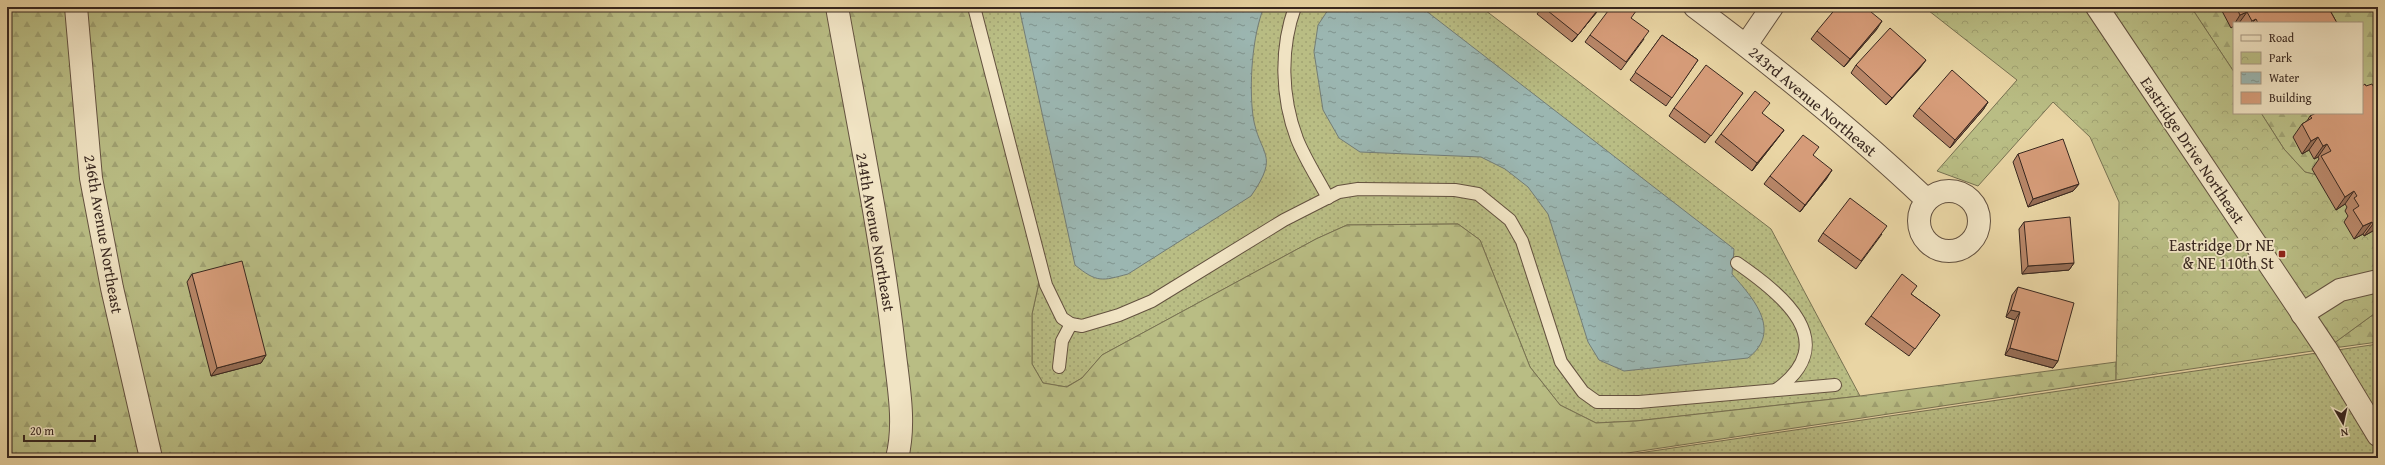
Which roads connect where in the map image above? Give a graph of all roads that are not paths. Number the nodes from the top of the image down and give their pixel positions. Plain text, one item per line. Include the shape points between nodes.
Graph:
1 (76, 7) edge
2 (837, 7) edge
3 (974, 7) edge
4 (1295, 7) edge
5 (1694, 7) edge
6 (1772, 7) edge
7 (2097, 7) edge
8 (1746, 46) junction
9 (1328, 198) junction
10 (1927, 200) dead end
11 (1737, 263) dead end
12 (2378, 281) edge
13 (2302, 314) junction
14 (1071, 324) junction
15 (1059, 367) dead end
16 (1835, 385) dead end
17 (1775, 390) junction
18 (2378, 435) edge
19 (151, 458) edge
20 (896, 458) edge

1 - 19 street, 246th Avenue Northeast via 91,178 112,288
2 - 20 street, 244th Avenue Northeast via 888,297 899,393 901,442
3 - 14 lane via 1046,285 1062,318
4 - 9 lane via 1285,59 1289,109 1297,139
5 - 8 street, 243rd Avenue Northeast
6 - 8 street
7 - 13 street, Eastridge Drive Northeast
8 - 10 street, 243rd Avenue Northeast via 1857,135
9 - 14 lane via 1284,220 1152,301 1119,315 1082,326
9 - 17 lane via 1339,192 1358,189 1455,190 1478,194 1490,202 1510,220 1522,241 1561,362 1583,392 1597,402 1639,402
11 - 17 lane via 1769,286 1798,320 1805,334 1806,351 1801,365 1792,378
12 - 13 street via 2340,290
13 - 18 street, Eastridge Drive Northeast
14 - 15 lane via 1062,341
16 - 17 lane

